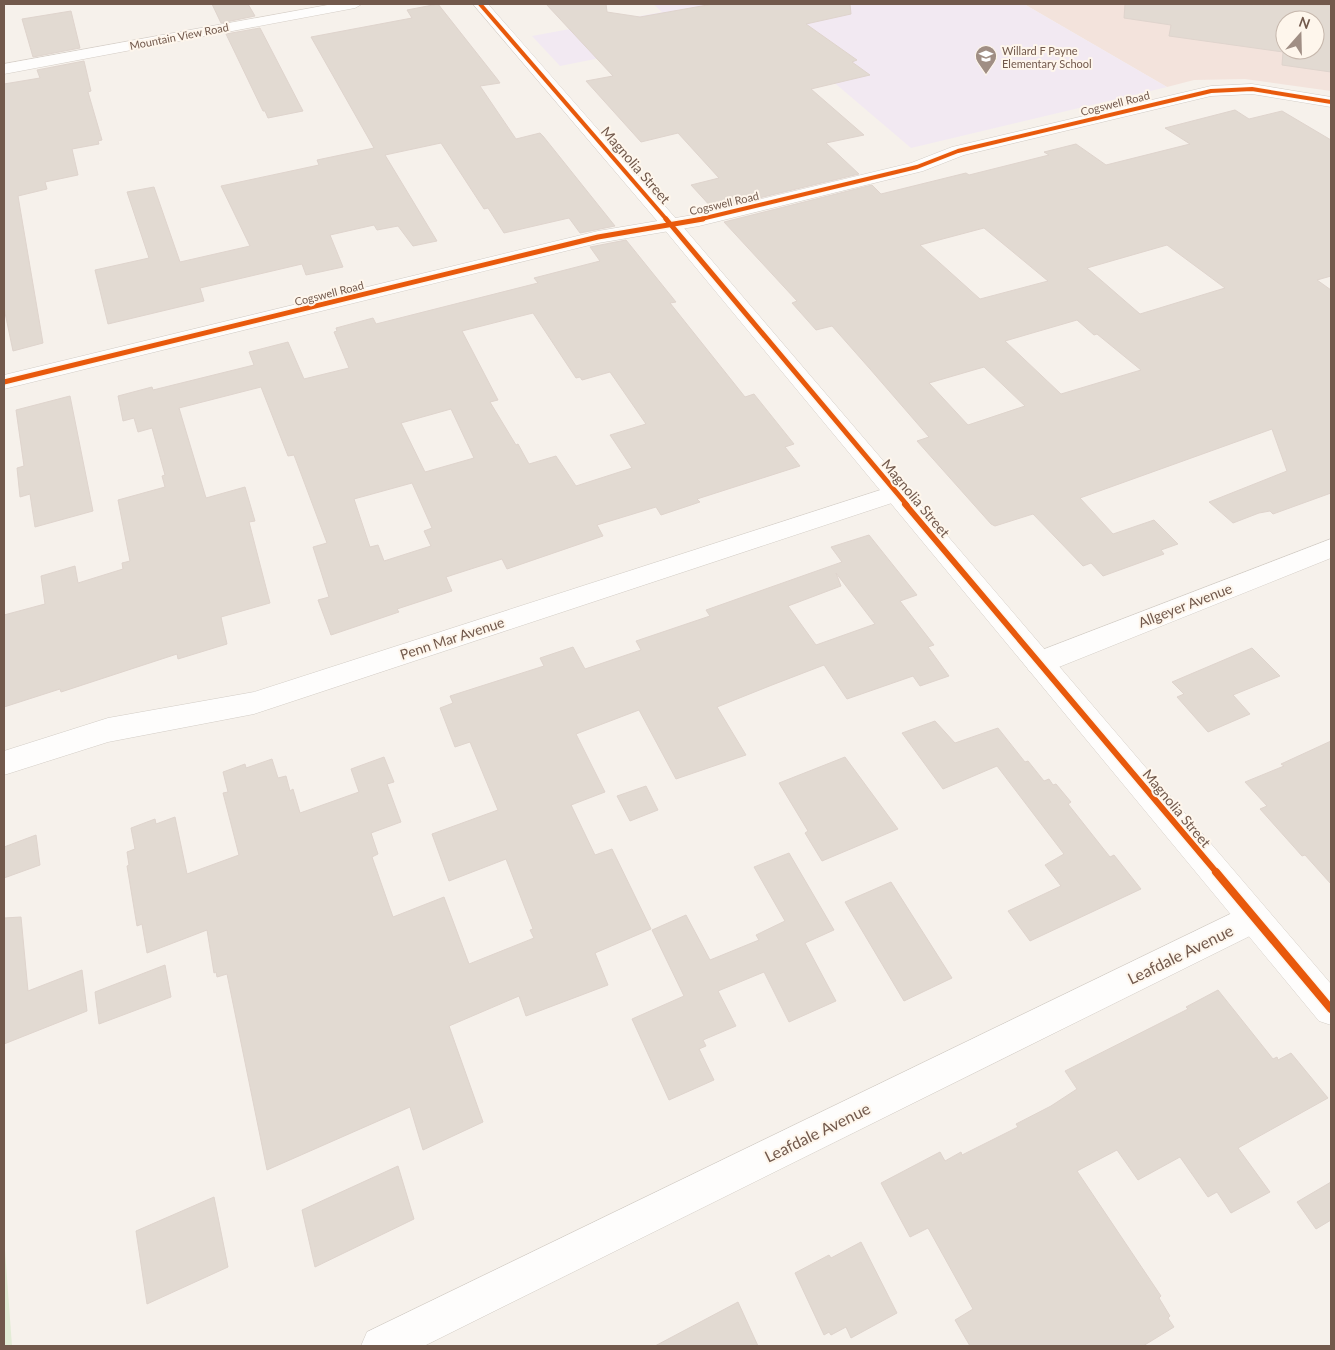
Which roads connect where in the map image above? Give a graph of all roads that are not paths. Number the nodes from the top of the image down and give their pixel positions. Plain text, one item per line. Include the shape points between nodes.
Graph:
1 (355, 4) edge
2 (480, 4) edge
3 (4, 69) edge
4 (1331, 102) edge
5 (671, 225) junction
6 (4, 382) edge
7 (896, 494) junction
8 (1331, 548) edge
9 (1039, 663) junction
10 (4, 764) edge
11 (1253, 918) junction
12 (1331, 1010) edge
13 (380, 1346) edge

1 - 3 street, Mountain View Road
2 - 5 street, Magnolia Street
4 - 5 street, Cogswell Road via 1252,89 1211,90 958,151 917,167
5 - 6 street, Cogswell Road via 598,237
5 - 7 street, Magnolia Street
7 - 9 street, Magnolia Street
7 - 10 street, Penn Mar Avenue via 254,703 108,730
8 - 9 street, Allgeyer Avenue
9 - 11 street, Magnolia Street
11 - 12 street, Magnolia Street
11 - 13 street, Leafdale Avenue

